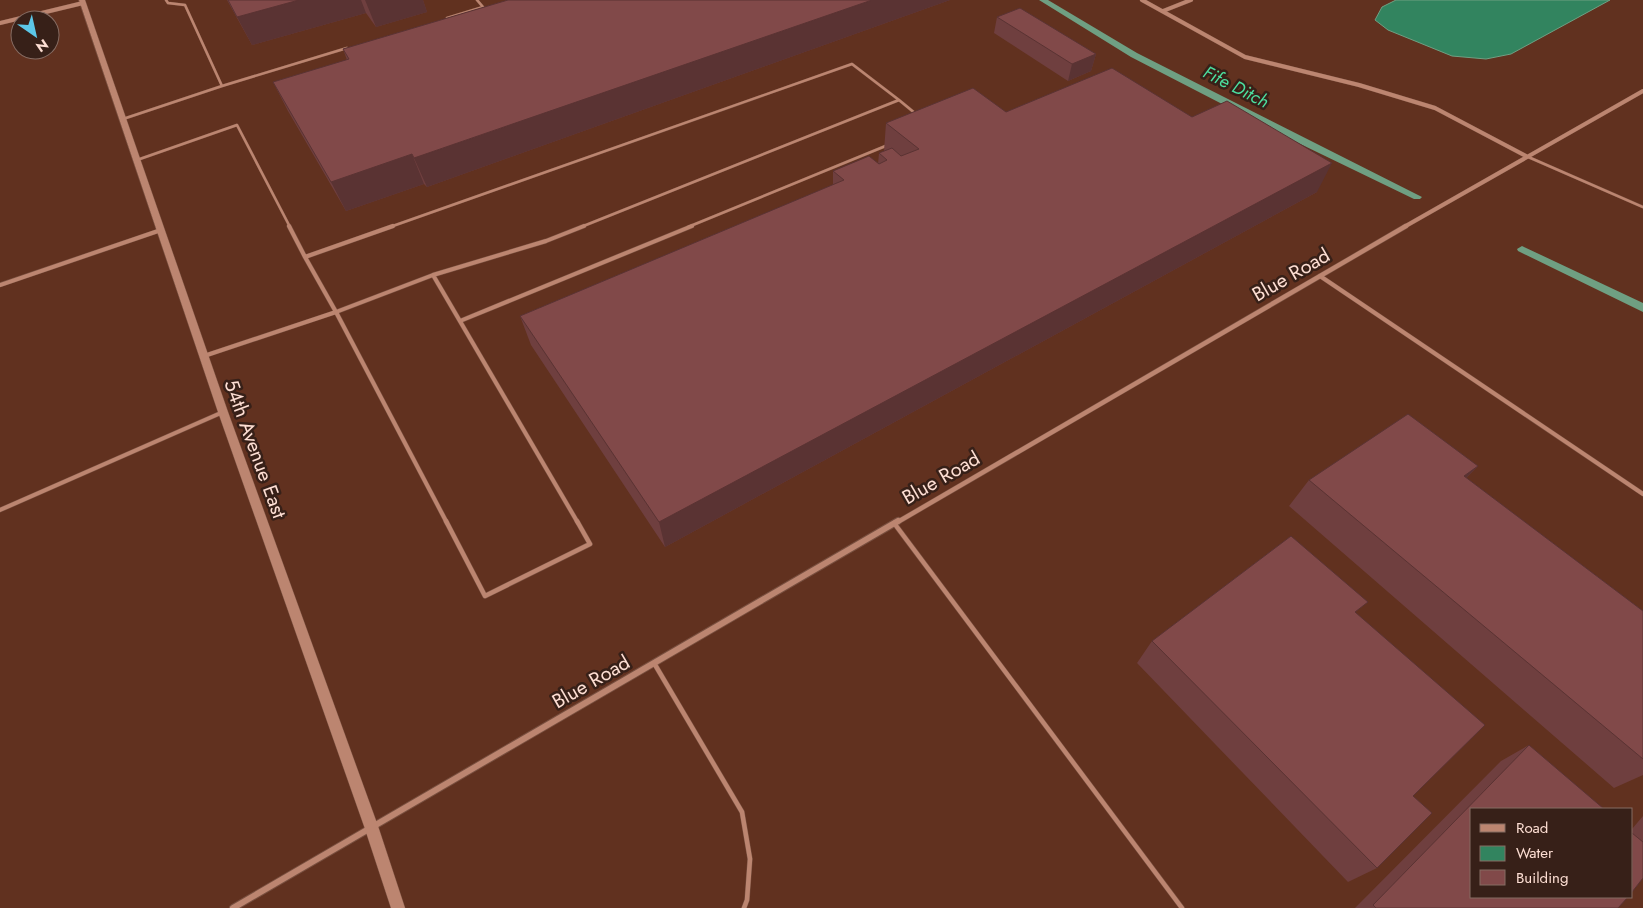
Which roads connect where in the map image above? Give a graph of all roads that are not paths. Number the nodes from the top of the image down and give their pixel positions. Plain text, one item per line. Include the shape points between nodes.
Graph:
1 (166, 0) edge
2 (477, 0) edge
3 (1142, 0) edge
4 (1190, 0) edge
5 (83, 1) edge
6 (1163, 11) junction
7 (439, 21) edge
8 (0, 23) edge
9 (347, 48) edge
10 (222, 86) junction
11 (1643, 91) edge
12 (899, 100) junction
13 (922, 118) edge
14 (123, 119) junction
15 (897, 141) edge
16 (1526, 156) junction
17 (137, 160) junction
18 (1643, 207) edge
19 (161, 230) junction
20 (305, 257) junction
21 (433, 275) junction
22 (1320, 276) junction
23 (0, 285) edge
24 (336, 312) junction
25 (460, 321) junction
26 (203, 356) junction
27 (223, 412) junction
28 (1643, 494) edge
29 (0, 510) edge
30 (894, 523) junction
31 (654, 663) junction
32 (371, 826) junction
33 (233, 908) edge
34 (398, 908) edge
35 (744, 908) edge
36 (1182, 908) edge

1 - 10 lane via 185,5
2 - 7 lane via 483,7
3 - 6 street
4 - 6 street
5 - 8 street
5 - 14 main road, 54th Avenue East
6 - 16 street via 1245,57 1359,85 1435,108
9 - 10 lane
10 - 14 lane
11 - 16 street, Blue Road
12 - 13 lane
12 - 20 lane via 852,64
12 - 21 lane via 546,241
14 - 17 main road, 54th Avenue East
15 - 25 lane
16 - 18 lane
16 - 22 street, Blue Road
17 - 19 main road, 54th Avenue East
17 - 20 lane via 237,125
19 - 23 lane
19 - 26 main road, 54th Avenue East
20 - 24 lane
21 - 24 lane
21 - 25 lane
22 - 28 lane
22 - 30 street, Blue Road
24 - 25 lane via 485,596 590,544
24 - 26 lane
26 - 27 main road, 54th Avenue East
27 - 29 lane
27 - 32 main road, 54th Avenue East
30 - 31 street, Blue Road
30 - 36 lane
31 - 32 street, Blue Road
31 - 35 lane via 742,812 750,859
32 - 33 street, Blue Road
32 - 34 main road, 54th Avenue East

